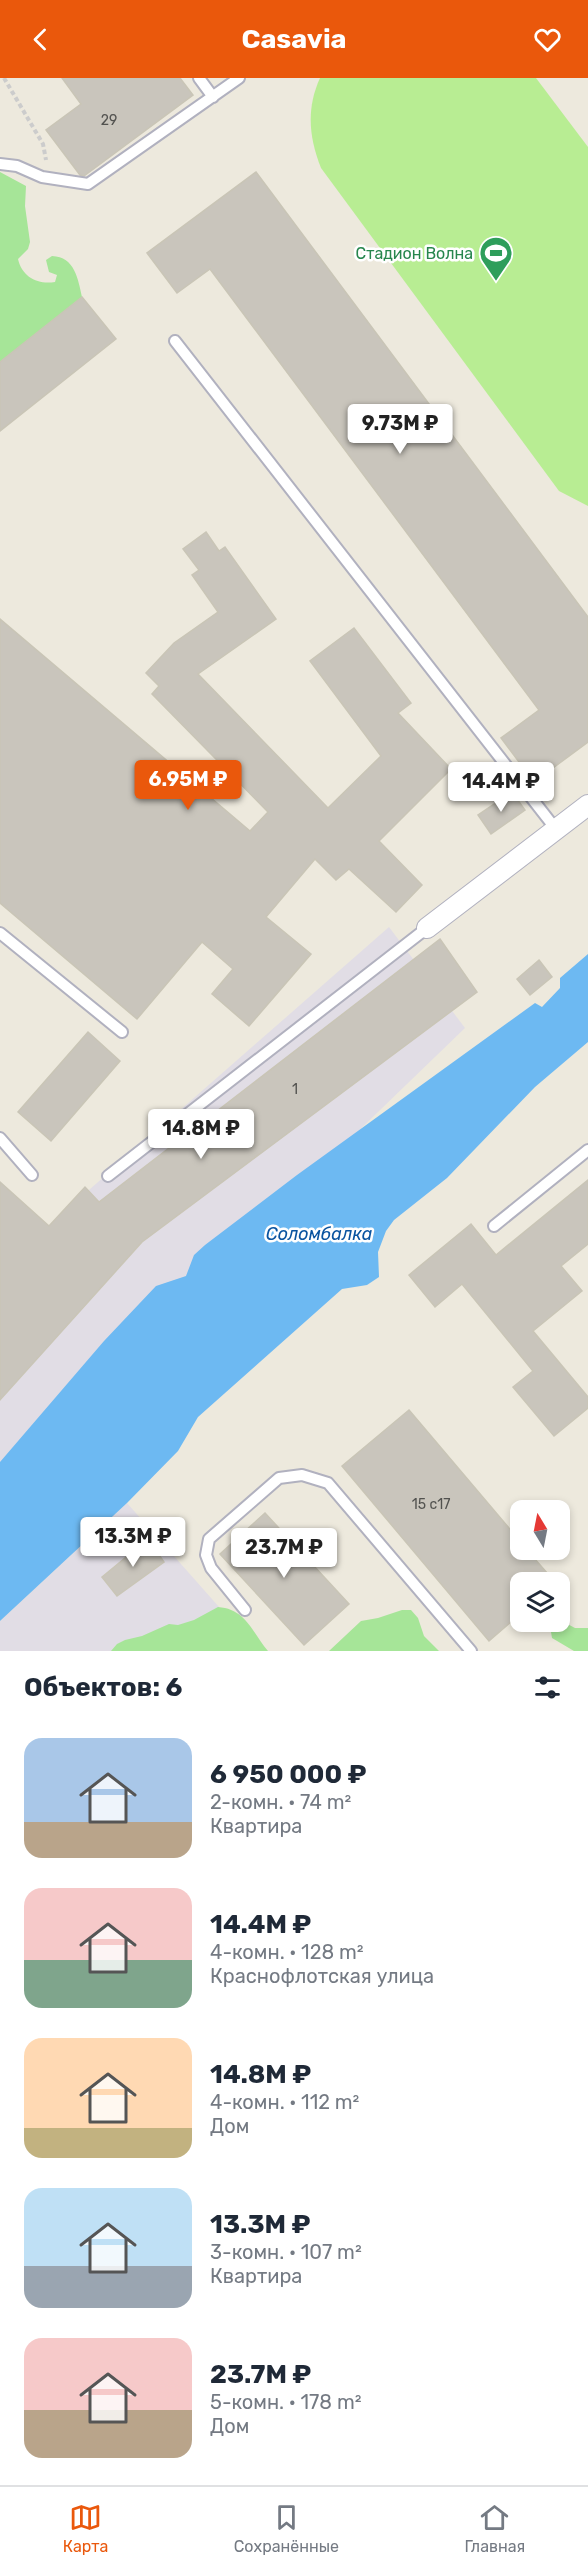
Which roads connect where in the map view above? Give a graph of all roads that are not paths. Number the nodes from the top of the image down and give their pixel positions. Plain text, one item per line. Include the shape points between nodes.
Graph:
1 (199, 78) edge
2 (239, 78) edge
3 (213, 97) junction
4 (0, 164) edge
5 (175, 341) dead end
6 (588, 805) edge
7 (555, 828) junction
8 (427, 928) joint
9 (0, 933) edge
10 (122, 1032) dead end
11 (0, 1138) edge
12 (588, 1150) edge
13 (32, 1175) dead end
14 (108, 1176) dead end
15 (494, 1226) dead end
16 (245, 1610) dead end
17 (471, 1651) edge

1 - 3 lane
2 - 3 lane
3 - 4 lane via 88,184
5 - 7 lane
6 - 7 street
7 - 8 street
8 - 14 lane
9 - 10 lane
11 - 13 lane
12 - 15 lane
16 - 17 lane via 211,1568 206,1555 209,1539 279,1478 302,1475 328,1483

